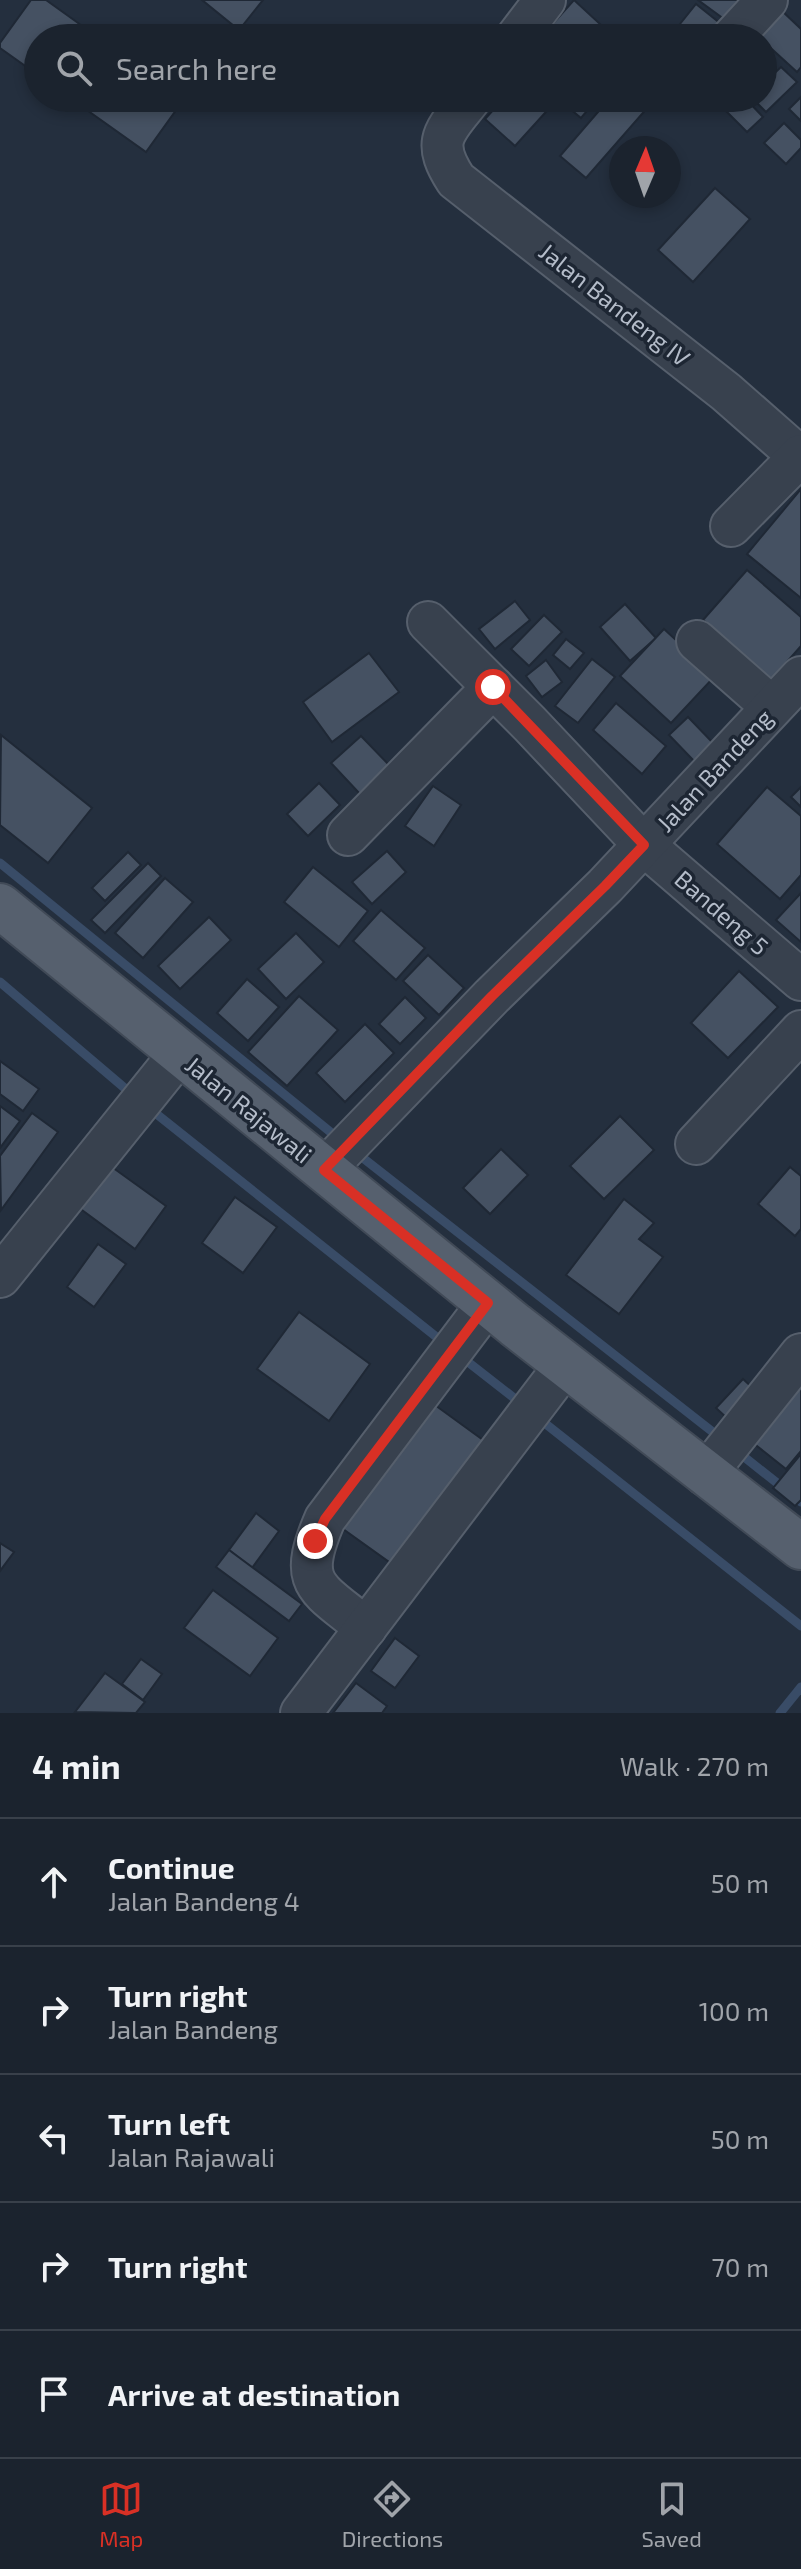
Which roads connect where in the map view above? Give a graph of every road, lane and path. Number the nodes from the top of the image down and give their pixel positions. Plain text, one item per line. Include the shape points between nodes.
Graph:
1 (545, 0) edge
2 (767, 0) edge
3 (527, 24) edge
4 (745, 24) edge
5 (460, 112) edge
6 (800, 456) edge
7 (731, 526) dead end
8 (428, 622) dead end
9 (697, 641) dead end
10 (801, 677) edge
11 (493, 687) junction
12 (772, 707) junction
13 (348, 835) dead end
14 (644, 845) junction
15 (0, 906) edge
16 (800, 979) edge
17 (801, 1031) edge
18 (180, 1053) junction
19 (696, 1144) dead end
20 (324, 1170) junction
21 (0, 1277) edge
22 (488, 1303) junction
23 (801, 1354) edge
24 (566, 1364) junction
25 (705, 1475) junction
26 (801, 1547) edge
27 (366, 1628) junction
28 (301, 1713) edge

1 - 3 street
2 - 4 street
5 - 6 street, Jalan Bandeng IV via 441,144 444,162 456,180
6 - 7 street
8 - 11 street, Bandeng 5
9 - 12 street
10 - 12 street, Jalan Bandeng
11 - 13 street
11 - 14 street, Bandeng 5
12 - 14 street, Jalan Bandeng
14 - 16 street, Bandeng 5
14 - 20 street, Jalan Bandeng
15 - 18 main road, Jalan Rajawali
17 - 19 street
18 - 20 main road, Jalan Rajawali
18 - 21 street
20 - 22 main road, Jalan Rajawali
22 - 24 main road, Jalan Rajawali
22 - 27 street via 325,1519 315,1541 310,1564 315,1585
23 - 25 street
24 - 25 main road, Jalan Rajawali
24 - 27 street
25 - 26 main road, Jalan Rajawali
27 - 28 street

